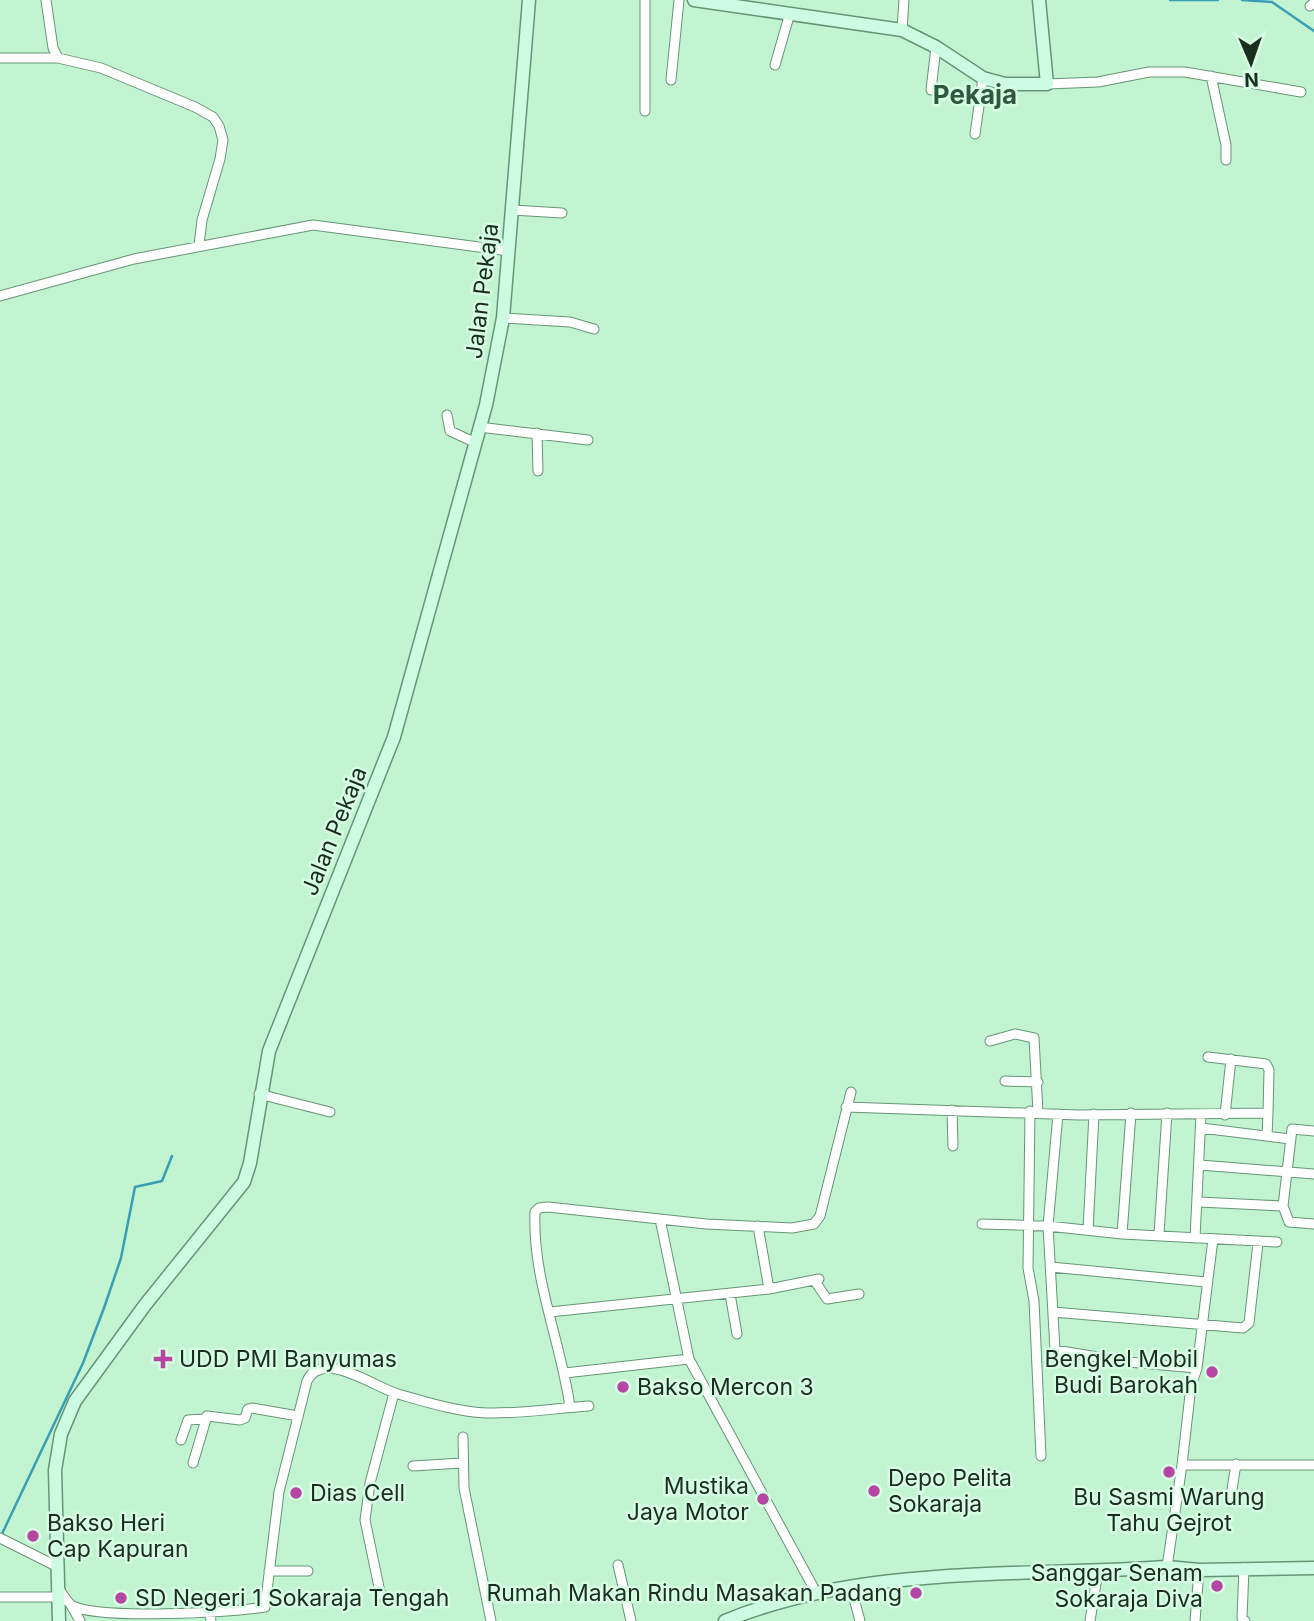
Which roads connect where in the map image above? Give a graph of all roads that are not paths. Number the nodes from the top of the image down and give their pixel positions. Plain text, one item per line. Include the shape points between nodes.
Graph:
1 (46, 0) edge
2 (529, 0) edge
3 (645, 0) edge
4 (679, 0) edge
5 (694, 0) edge
6 (904, 0) edge
7 (1039, 0) edge
8 (730, 2) edge
9 (790, 13) junction
10 (902, 30) junction
11 (936, 47) junction
12 (0, 58) edge
13 (58, 58) junction
14 (775, 65) dead end
15 (1211, 76) junction
16 (983, 78) junction
17 (671, 80) dead end
18 (1047, 83) junction
19 (931, 90) dead end
20 (1301, 92) dead end
21 (645, 111) dead end
22 (975, 134) dead end
23 (1226, 160) dead end
24 (512, 210) junction
25 (562, 213) dead end
26 (199, 245) junction
27 (509, 251) junction
28 (0, 296) edge
29 (503, 318) junction
30 (594, 329) dead end
31 (447, 415) dead end
32 (478, 427) junction
33 (537, 433) junction
34 (588, 440) dead end
35 (474, 442) junction
36 (538, 471) dead end
37 (990, 1041) dead end
38 (1208, 1056) dead end
39 (1231, 1059) junction
40 (1005, 1081) dead end
41 (1038, 1082) junction
42 (851, 1092) dead end
43 (259, 1094) junction
44 (846, 1107) junction
45 (952, 1110) junction
46 (1034, 1111) junction
47 (330, 1112) dead end
48 (1167, 1112) junction
49 (1130, 1113) junction
50 (1268, 1113) junction
51 (1058, 1114) junction
52 (1094, 1114) junction
53 (1201, 1115) junction
54 (1225, 1115) junction
55 (1201, 1128) junction
56 (1314, 1131) edge
57 (1267, 1136) junction
58 (1290, 1139) junction
59 (953, 1146) dead end
60 (1200, 1165) junction
61 (1286, 1171) junction
62 (1314, 1174) edge
63 (1199, 1202) junction
64 (1283, 1206) junction
65 (660, 1219) junction
66 (982, 1224) dead end
67 (1027, 1224) junction
68 (1314, 1224) edge
69 (758, 1226) junction
70 (1048, 1226) junction
71 (1088, 1230) junction
72 (1122, 1234) junction
73 (1159, 1234) junction
74 (1195, 1238) junction
75 (1213, 1239) junction
76 (1277, 1242) dead end
77 (1258, 1243) junction
78 (1051, 1266) junction
79 (1206, 1282) junction
80 (769, 1290) junction
81 (730, 1294) junction
82 (859, 1294) dead end
83 (677, 1301) junction
84 (550, 1312) junction
85 (1054, 1312) junction
86 (1202, 1325) junction
87 (737, 1334) dead end
88 (689, 1359) junction
89 (1177, 1366) junction
90 (1197, 1368) junction
91 (565, 1373) junction
92 (1191, 1386) junction
93 (394, 1393) junction
94 (589, 1406) dead end
95 (570, 1407) junction
96 (298, 1416) junction
97 (204, 1419) junction
98 (463, 1437) dead end
99 (181, 1440) dead end
100 (1041, 1456) dead end
101 (193, 1463) dead end
102 (462, 1463) junction
103 (1236, 1464) junction
104 (1182, 1465) junction
105 (1314, 1465) edge
106 (413, 1466) dead end
107 (1230, 1502) dead end
108 (3, 1539) edge
109 (618, 1566) dead end
110 (58, 1567) junction
111 (1167, 1567) junction
112 (1244, 1568) junction
113 (1314, 1568) edge
114 (1199, 1570) junction
115 (308, 1571) dead end
116 (269, 1572) junction
117 (1098, 1572) junction
118 (851, 1587) junction
119 (59, 1593) junction
120 (817, 1594) junction
121 (0, 1597) edge
122 (385, 1599) dead end
123 (71, 1605) junction
124 (103, 1611) junction
125 (209, 1611) junction
126 (173, 1617) edge
127 (59, 1621) edge
128 (80, 1621) edge
129 (110, 1621) edge
130 (211, 1621) edge
131 (491, 1621) edge
132 (631, 1621) edge
133 (725, 1621) edge
134 (860, 1621) edge
135 (1090, 1621) edge
136 (1195, 1621) edge
137 (1245, 1621) edge

1 - 13 street
2 - 24 street, Jalan Pekaja
3 - 21 street
4 - 17 street
5 - 8 street
6 - 10 street
7 - 18 street
8 - 9 street
9 - 10 street
9 - 14 street
10 - 11 street
11 - 16 street
11 - 19 street
12 - 13 street
13 - 26 street via 94,66 213,117 223,140
15 - 18 street via 1149,72 1098,82
15 - 20 street
15 - 23 street
16 - 18 street via 1005,84
16 - 22 street
24 - 25 street
24 - 27 street, Jalan Pekaja
26 - 27 street via 313,225
26 - 28 street
27 - 29 street, Jalan Pekaja
29 - 30 street via 570,322
29 - 32 street, Jalan Pekaja
31 - 35 street via 450,431
32 - 33 street
32 - 35 street, Jalan Pekaja
33 - 34 street
33 - 36 street
35 - 43 street, Jalan Pekaja via 394,737 269,1051
37 - 41 street via 1015,1034 1034,1038
38 - 39 street
39 - 50 street via 1268,1067
39 - 54 street
40 - 41 street
41 - 46 street
42 - 44 street
43 - 47 street
43 - 110 street, Jalan Pekaja via 244,1182 75,1401 56,1461
44 - 45 street
44 - 69 street via 817,1221 792,1228
45 - 46 street
45 - 59 street
46 - 51 street
46 - 67 street
48 - 49 street
48 - 53 street
48 - 73 street
49 - 52 street
49 - 72 street
50 - 54 street
50 - 57 street
51 - 52 street
51 - 70 street
52 - 71 street
53 - 54 street
53 - 55 street
55 - 57 street
55 - 60 street
56 - 58 street via 1292,1129
57 - 58 street
58 - 61 street
60 - 61 street
60 - 63 street
61 - 62 street
61 - 64 street
63 - 64 street
63 - 74 street
64 - 68 street via 1289,1222
65 - 69 street
65 - 83 street
65 - 84 street via 539,1208 535,1241
66 - 67 street
67 - 70 street
67 - 100 street
69 - 80 street
70 - 71 street
70 - 78 street
71 - 72 street
72 - 73 street
73 - 74 street
74 - 75 street
75 - 77 street
75 - 79 street
76 - 77 street
77 - 86 street via 1248,1326
78 - 79 street
78 - 85 street
79 - 86 street
80 - 81 street
80 - 82 street via 817,1280 827,1299
81 - 83 street
81 - 87 street
83 - 84 street
83 - 88 street
84 - 91 street
85 - 86 street
85 - 89 street via 1057,1352
86 - 90 street
88 - 91 street
88 - 120 street
89 - 90 street
89 - 92 street
90 - 92 street
91 - 95 street
92 - 104 street
93 - 95 street via 485,1413
93 - 96 street via 351,1371 317,1370 307,1381
93 - 122 street via 365,1520
94 - 95 street
96 - 97 street via 252,1408 243,1420 211,1415
96 - 116 street via 279,1492
97 - 99 street via 188,1420
97 - 101 street
98 - 102 street
102 - 106 street
102 - 131 street
103 - 104 street
103 - 105 street
103 - 107 street
104 - 111 street
108 - 110 street
109 - 132 street
110 - 119 street, Jalan Pekaja
111 - 114 street
111 - 117 street
112 - 113 street
112 - 114 street
112 - 137 street
114 - 136 street
115 - 116 street
116 - 125 street via 265,1607
117 - 118 street via 918,1579
117 - 135 street
118 - 120 street
118 - 134 street
119 - 121 street
119 - 123 street
119 - 127 street, Jalan Pekaja
120 - 133 street
123 - 124 street
123 - 128 street
124 - 126 street
124 - 129 street
125 - 126 street
125 - 130 street

